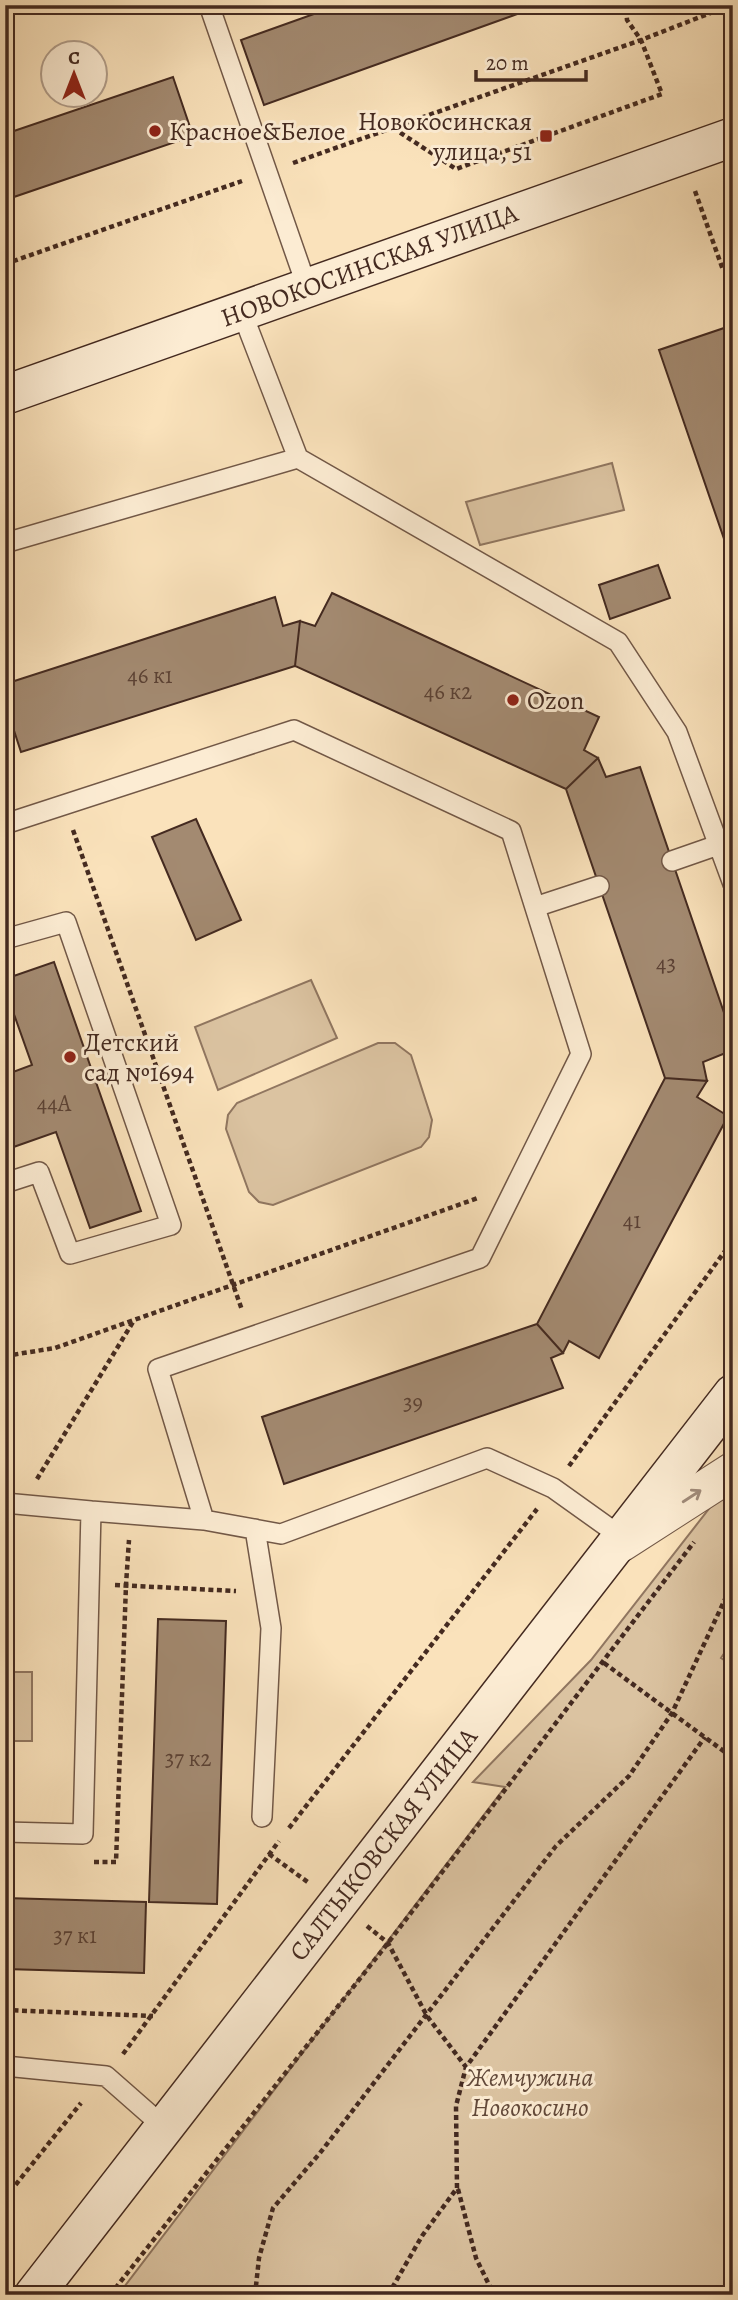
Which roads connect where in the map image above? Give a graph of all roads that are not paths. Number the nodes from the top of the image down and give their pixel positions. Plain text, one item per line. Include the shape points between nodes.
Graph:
1 (209, 5) edge
2 (733, 124) edge
3 (733, 137) edge
4 (733, 150) edge
5 (682, 153) junction
6 (307, 287) junction
7 (242, 310) junction
8 (5, 395) edge
9 (298, 458) junction
10 (5, 543) edge
11 (5, 824) edge
12 (719, 845) junction
13 (672, 861) dead end
14 (733, 884) edge
15 (599, 886) dead end
16 (535, 907) junction
17 (5, 939) edge
18 (5, 1183) edge
19 (733, 1394) edge
20 (733, 1471) edge
21 (14, 1504) edge
22 (91, 1511) junction
23 (204, 1520) junction
24 (255, 1529) junction
25 (618, 1542) junction
26 (262, 1817) dead end
27 (5, 1832) edge
28 (5, 2066) edge
29 (164, 2127) junction
30 (34, 2295) edge

1 - 6 lane
2 - 5 street
3 - 5 street, НОВОКОСИНСКАЯ УЛИЦА
4 - 5 street
5 - 6 street, НОВОКОСИНСКАЯ УЛИЦА
6 - 7 street, НОВОКОСИНСКАЯ УЛИЦА
7 - 8 street, НОВОКОСИНСКАЯ УЛИЦА
7 - 9 lane
9 - 10 lane
9 - 12 lane via 618,642 677,732
11 - 16 lane via 294,730 512,831
12 - 13 lane
12 - 14 lane
15 - 16 lane
16 - 23 lane via 581,1055 480,1258 158,1369
17 - 18 lane via 66,922 171,1225 70,1254 39,1172
19 - 25 street, САЛТЫКОВСКАЯ УЛИЦА
25 -> 20 street
21 - 22 lane
22 - 23 lane
22 - 27 lane via 83,1833
23 - 24 lane
24 - 25 lane via 281,1534 487,1458 553,1488
24 - 26 lane via 271,1628
25 - 29 street, САЛТЫКОВСКАЯ УЛИЦА
28 - 29 lane via 106,2076
29 - 30 street, САЛТЫКОВСКАЯ УЛИЦА

